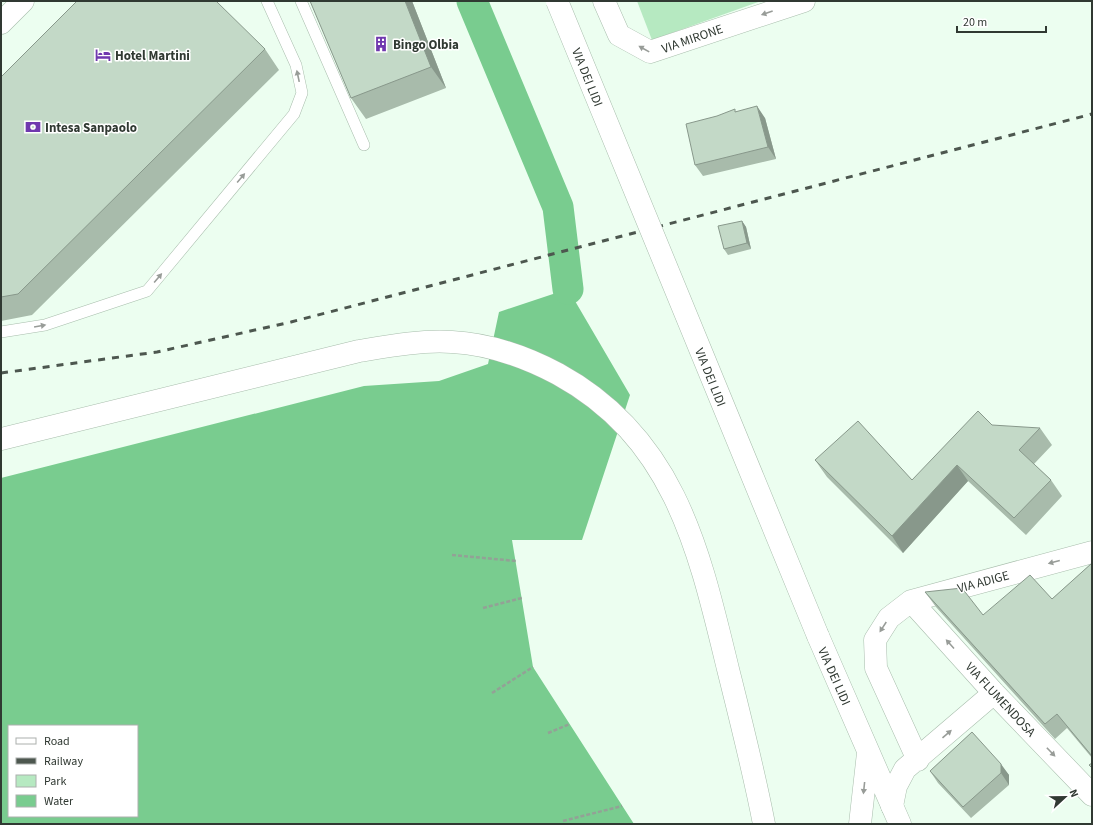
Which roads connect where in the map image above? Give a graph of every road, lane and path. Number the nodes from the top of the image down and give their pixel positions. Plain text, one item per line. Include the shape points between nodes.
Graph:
1 (24, 1) edge
2 (268, 1) edge
3 (301, 1) edge
4 (557, 1) edge
5 (604, 1) edge
6 (804, 1) edge
7 (1, 23) edge
8 (364, 145) dead end
9 (1, 332) edge
10 (1, 439) edge
11 (1092, 552) edge
12 (452, 555) dead end
13 (516, 561) dead end
14 (522, 598) dead end
15 (911, 601) junction
16 (483, 608) dead end
17 (533, 667) dead end
18 (492, 693) dead end
19 (994, 694) junction
20 (570, 724) dead end
21 (548, 733) dead end
22 (868, 751) junction
23 (918, 760) junction
24 (1092, 795) edge
25 (759, 796) junction
26 (622, 806) dead end
27 (896, 815) edge
28 (563, 820) dead end
29 (764, 824) edge
30 (779, 824) edge
31 (860, 824) edge

1 - 7 street
9 -> 2 lane via 45,325 147,291 294,114 302,93 296,66
3 - 8 lane
4 - 22 street, VIA DEI LIDI, bridge via 818,636
6 -> 5 street, VIA MIRONE via 650,52 619,35
10 - 25 street via 359,351 406,343 452,342 498,348 538,364 579,386 625,424 644,446 668,484 690,531 706,576
11 -> 15 street, VIA ADIGE
12 - 13 path
14 - 16 path
19 -> 15 street, VIA FLUMENDOSA
15 -> 23 street, VIA ADIGE via 889,618 875,640 876,668
17 - 18 path
23 -> 19 street
19 -> 24 street, VIA FLUMENDOSA
20 - 21 path
22 - 27 street, VIA DEI LIDI
22 -> 31 street, VIA DEI LIDI
23 - 27 street via 905,769 896,786
25 - 29 street
25 - 30 street via 767,811
26 - 28 path

